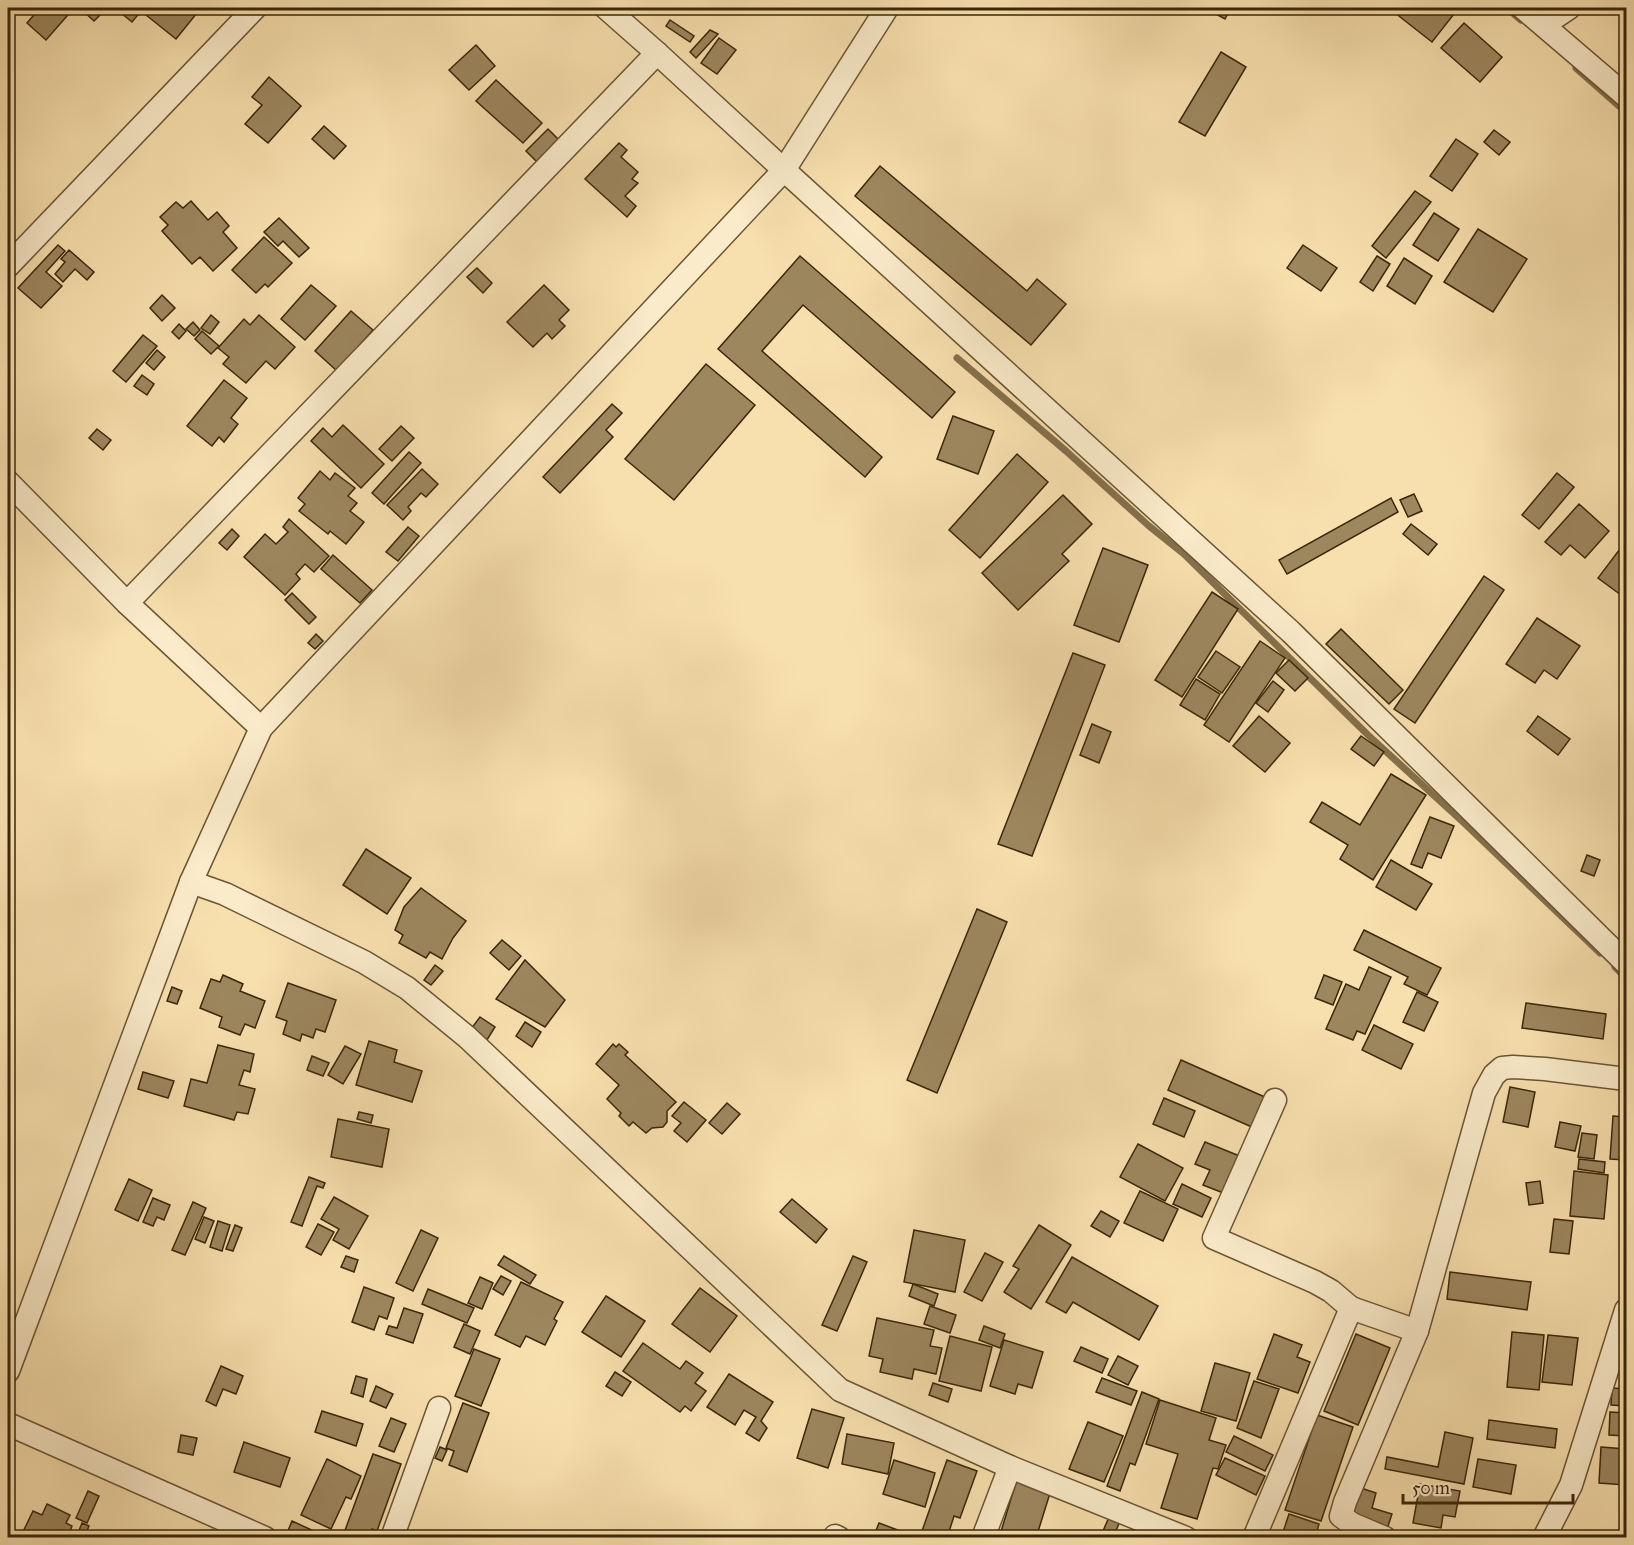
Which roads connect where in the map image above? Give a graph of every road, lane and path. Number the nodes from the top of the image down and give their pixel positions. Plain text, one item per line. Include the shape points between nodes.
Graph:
1 (255, 8) edge
2 (606, 8) edge
3 (886, 8) edge
4 (1523, 8) edge
5 (1569, 8) edge
6 (1544, 25) junction
7 (657, 53) junction
8 (1626, 96) edge
9 (784, 170) junction
10 (8, 266) edge
11 (8, 482) edge
12 (127, 603) junction
13 (261, 728) junction
14 (191, 882) junction
15 (1626, 963) edge
16 (1626, 1079) edge
17 (1275, 1100) dead end
18 (1350, 1308) junction
19 (1626, 1310) edge
20 (1417, 1331) junction
21 (8, 1371) edge
22 (439, 1408) dead end
23 (8, 1424) edge
24 (1010, 1467) junction
25 (265, 1538) edge
26 (392, 1538) edge
27 (983, 1538) edge
28 (1186, 1538) edge
29 (1254, 1538) edge
30 (1385, 1538) edge
31 (1544, 1538) edge

1 - 10 street
2 - 7 street
3 - 9 street
4 - 6 street
5 - 6 street
6 - 8 street
7 - 9 street
7 - 12 street
9 - 13 street
9 - 15 street via 1291,632
11 - 12 street
12 - 13 street
13 - 14 street
14 - 21 street
14 - 24 street via 225,894 364,962 407,988 467,1037 840,1390
16 - 20 street via 1513,1067 1502,1068 1494,1075 1484,1093
17 - 18 street via 1215,1238 1323,1286
18 - 20 street
18 - 29 street
19 - 31 street via 1571,1485
20 - 30 street via 1341,1516
22 - 26 street
23 - 25 street
24 - 27 street
24 - 28 street

